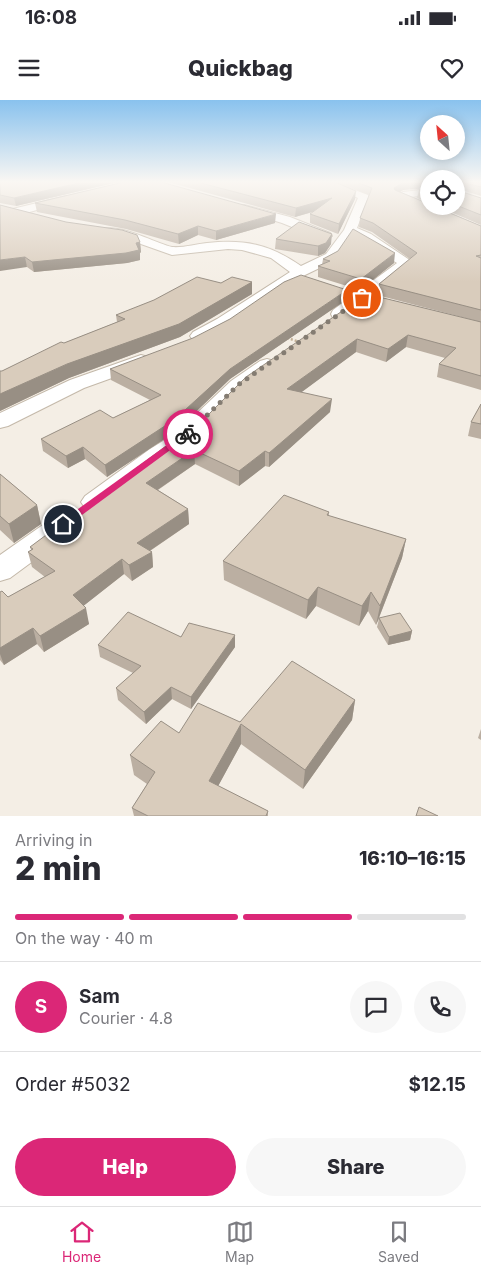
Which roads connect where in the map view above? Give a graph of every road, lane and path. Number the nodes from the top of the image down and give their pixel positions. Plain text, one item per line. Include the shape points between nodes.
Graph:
1 (31, 215) edge
2 (271, 215) edge
3 (355, 215) edge
4 (441, 215) edge
5 (42, 218) edge
6 (97, 230) edge
7 (481, 232) edge
8 (346, 236) junction
9 (298, 274) junction
10 (315, 282) edge
11 (323, 325) edge
12 (293, 340) dead end
13 (187, 343) edge
14 (153, 356) edge
15 (0, 421) edge
16 (0, 570) edge

1 - 5 street
2 - 8 street
3 - 8 street
4 - 7 street
6 - 9 street via 126,235 172,251 243,246 276,255
8 - 9 street via 331,257
8 - 11 street via 366,236 407,263
9 - 10 street
9 - 13 street
12 - 16 street via 238,385 184,438
14 - 15 street via 77,384

